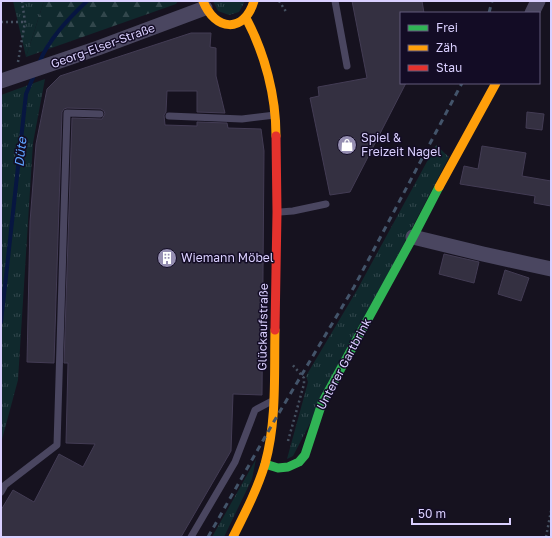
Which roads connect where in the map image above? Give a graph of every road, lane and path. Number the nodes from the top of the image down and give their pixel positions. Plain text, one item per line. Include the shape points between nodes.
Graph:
1 (22, 1) edge
2 (254, 1) edge
3 (279, 1) edge
4 (335, 1) edge
5 (538, 1) edge
6 (204, 4) edge
7 (532, 12) edge
8 (287, 13) dead end
9 (246, 18) junction
10 (1, 22) edge
11 (25, 22) junction
12 (347, 66) dead end
13 (16, 76) junction
14 (1, 81) edge
15 (495, 84) edge
16 (100, 114) dead end
17 (276, 115) junction
18 (169, 116) dead end
19 (326, 204) dead end
20 (277, 212) junction
21 (413, 237) junction
22 (551, 269) edge
23 (274, 400) junction
24 (265, 464) junction
25 (1, 492) edge
26 (551, 511) edge
27 (191, 537) edge
28 (233, 537) edge
29 (546, 537) edge

1 - 11 path
2 - 9 main road
3 - 8 path
4 - 12 lane
5 - 7 street
6 - 9 main road via 209,15 223,24 239,22
6 - 13 street, Georg-Elser-Straße via 147,31
9 - 17 main road, Glückaufstraße via 263,59
10 - 11 path
11 - 13 path
13 - 14 street, Georg-Elser-Straße
15 - 21 main road, Unterer Gartbrink
16 - 25 lane via 68,113 57,445 5,486
17 - 18 lane via 242,118
17 - 20 main road, Glückaufstraße
19 - 20 lane
20 - 23 main road, Glückaufstraße
21 - 22 street
21 - 24 main road, Unterer Gartbrink via 322,403 304,455 299,462 288,467 278,468
23 - 24 main road, Glückaufstraße
23 - 27 lane via 255,410 235,462
24 - 28 main road, Glückaufstraße
26 - 29 path

